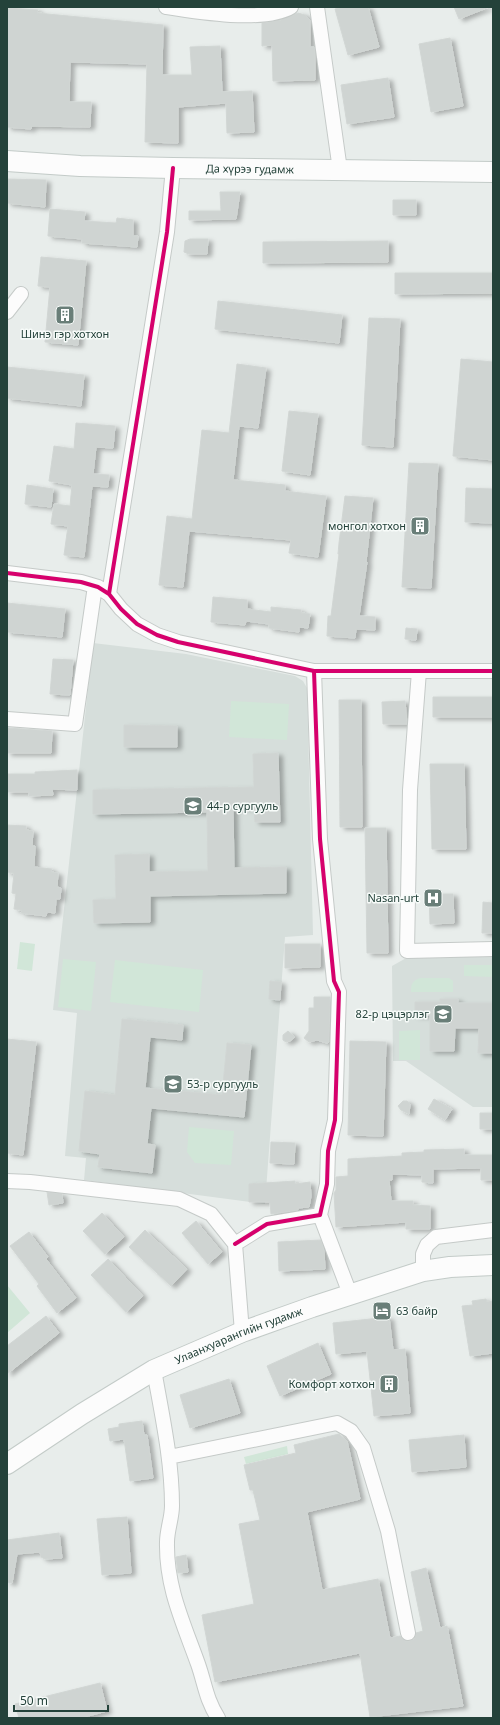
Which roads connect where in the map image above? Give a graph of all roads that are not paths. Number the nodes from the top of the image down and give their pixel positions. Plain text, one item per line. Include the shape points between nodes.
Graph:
1 (171, 7) edge
2 (291, 7) edge
3 (317, 7) edge
4 (7, 161) edge
5 (173, 168) junction
6 (340, 170) junction
7 (493, 172) edge
8 (21, 294) dead end
9 (7, 312) edge
10 (7, 573) edge
11 (95, 586) junction
12 (108, 594) junction
13 (493, 670) edge
14 (314, 671) junction
15 (418, 671) junction
16 (7, 719) edge
17 (493, 949) edge
18 (7, 1181) edge
19 (320, 1215) junction
20 (493, 1230) edge
21 (235, 1244) junction
22 (493, 1265) edge
23 (423, 1271) junction
24 (350, 1294) junction
25 (242, 1332) junction
26 (154, 1370) junction
27 (169, 1457) junction
28 (7, 1464) edge
29 (408, 1633) dead end
30 (218, 1718) edge

1 - 2 street via 240,15 264,14
3 - 6 street
4 - 5 main road, Да хүрээ гудамж
5 - 6 main road, Да хүрээ гудамж
5 - 12 street via 167,232
6 - 7 main road, Да хүрээ гудамж
8 - 9 street
10 - 11 street
11 - 12 street
11 - 16 street via 74,724
12 - 14 street via 120,610 137,624 167,639
13 - 15 street
14 - 15 street
14 - 19 street via 320,838 334,981 339,992 335,1120 328,1151 327,1184
15 - 17 street via 410,790 407,951
18 - 21 street via 179,1199 211,1214
19 - 21 street via 267,1224
19 - 24 street
20 - 23 street via 436,1237 427,1245 423,1254
21 - 25 street
22 - 23 main road, Улаанхуарангийн гудамж
23 - 24 main road, Улаанхуарангийн гудамж
24 - 25 main road, Улаанхуарангийн гудамж
25 - 26 main road, Улаанхуарангийн гудамж
26 - 27 street
26 - 28 main road, Улаанхуарангийн гудамж
27 - 29 street via 337,1423 351,1431 364,1448 388,1531
27 - 30 street via 172,1507 166,1541 171,1591 204,1688

